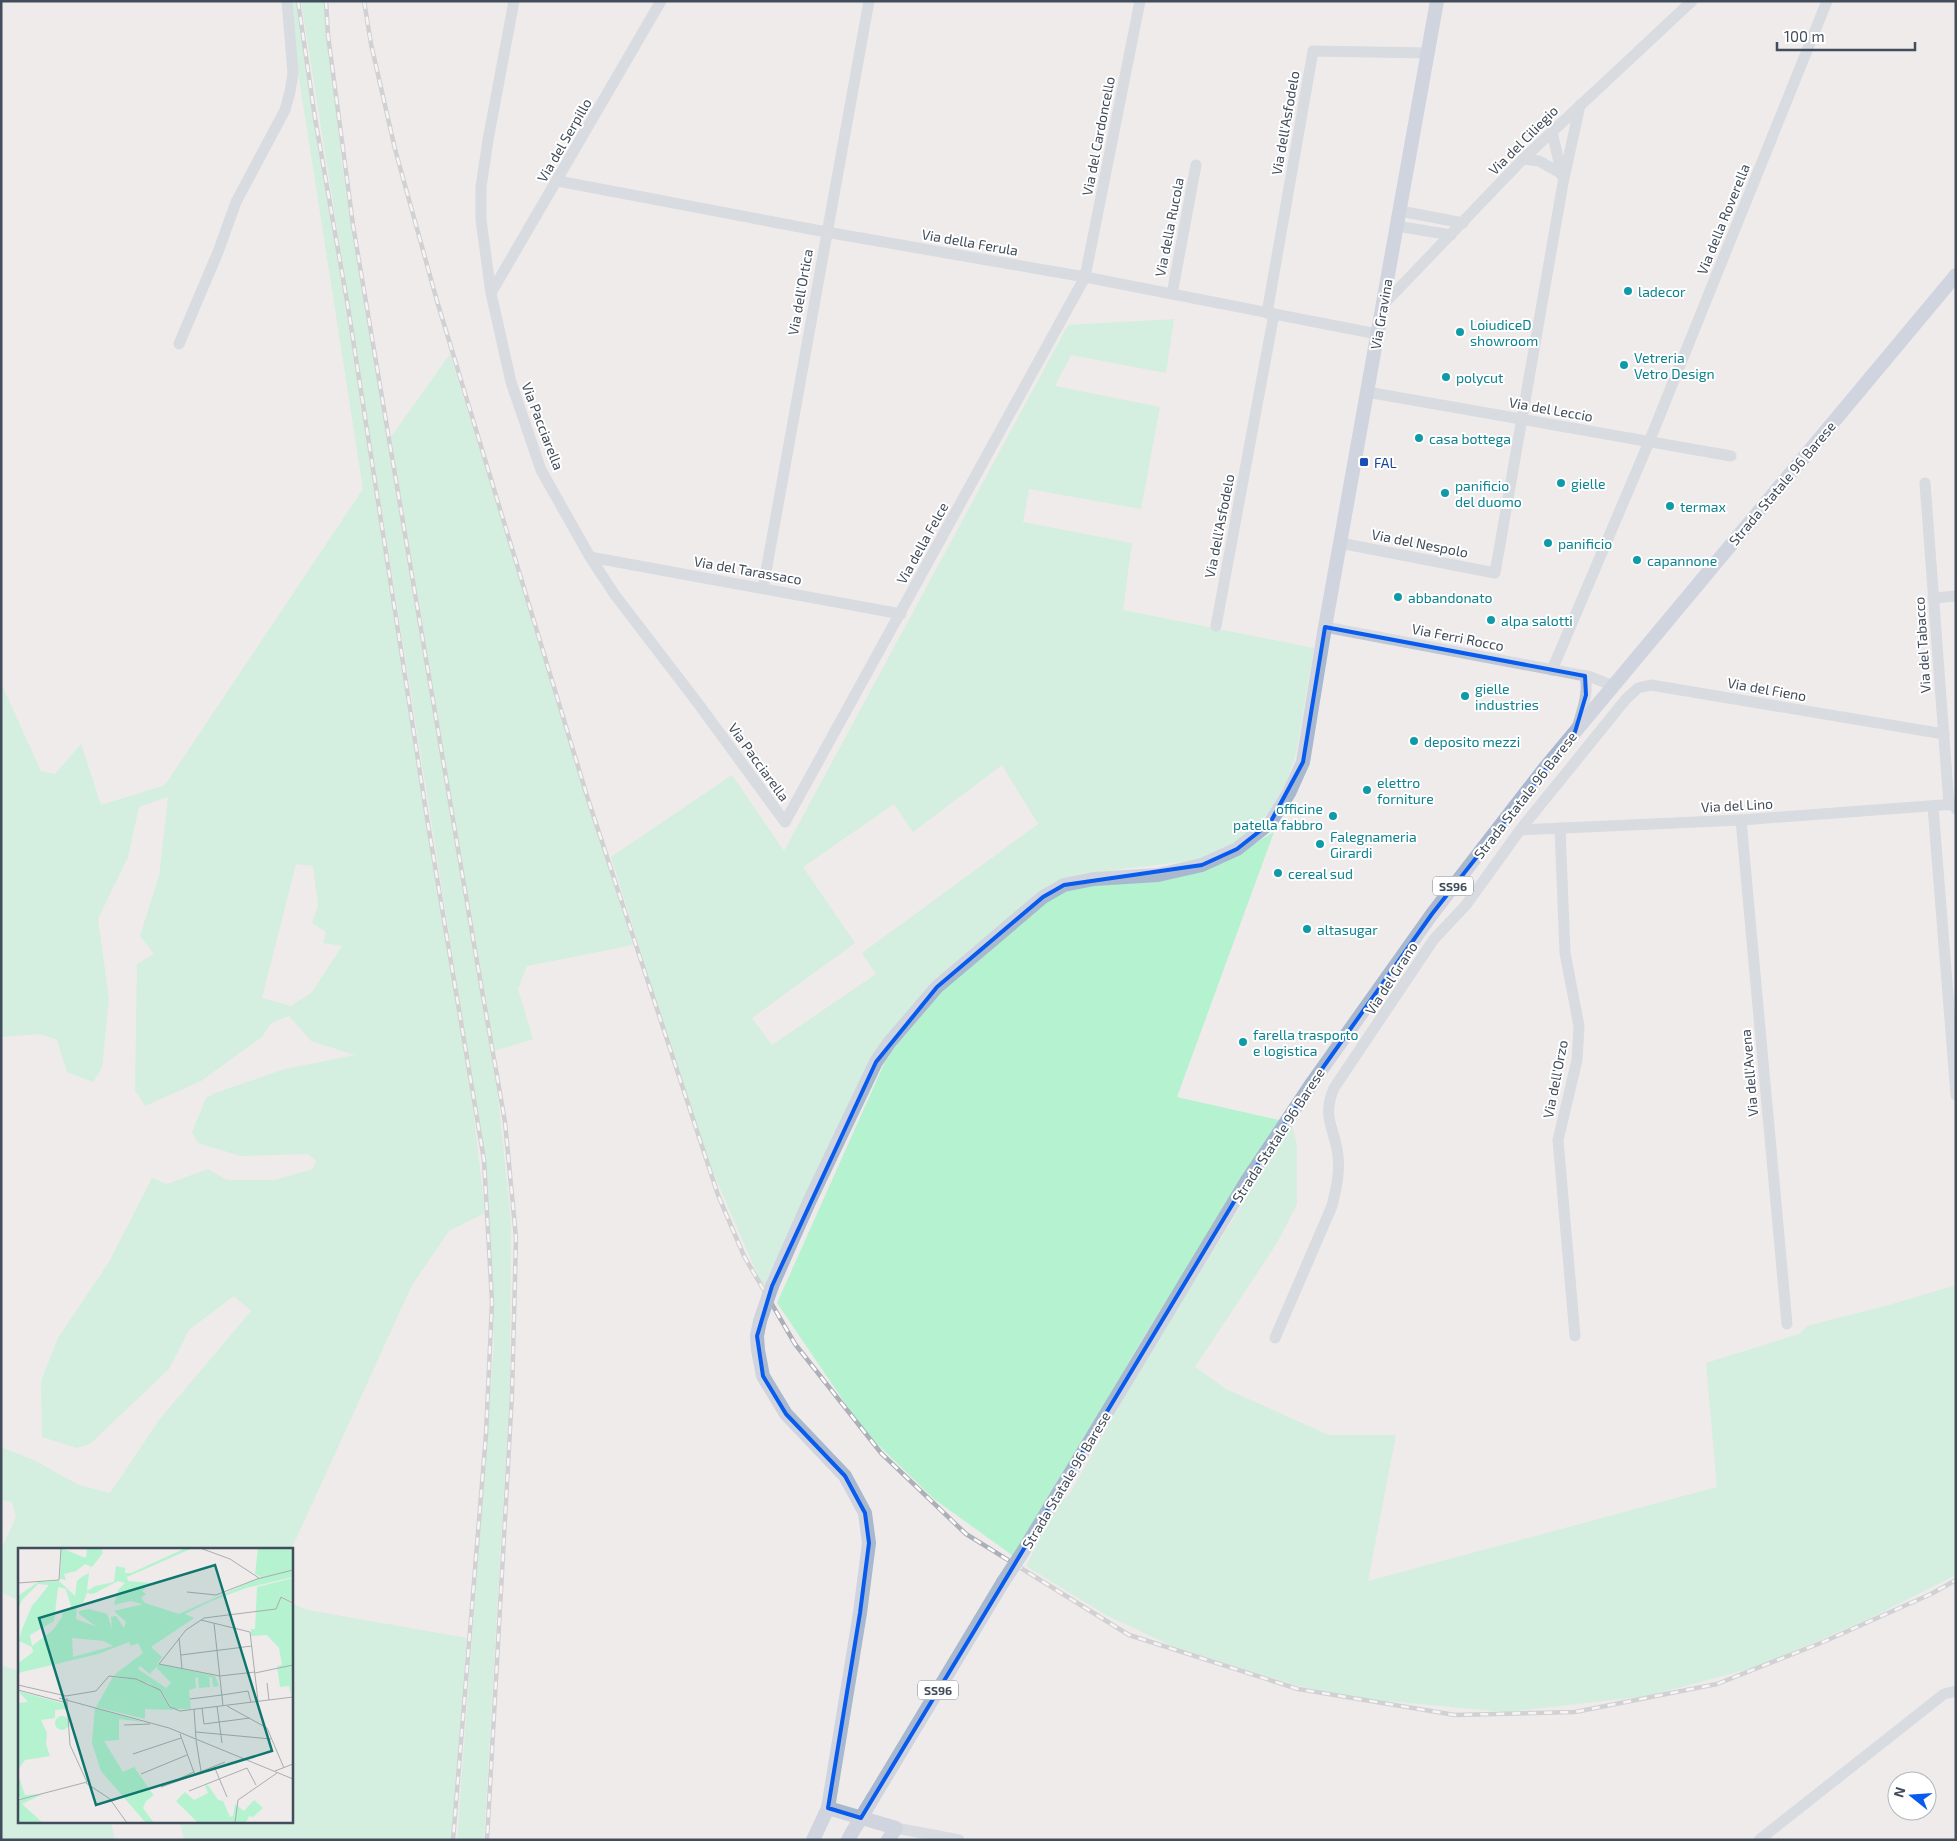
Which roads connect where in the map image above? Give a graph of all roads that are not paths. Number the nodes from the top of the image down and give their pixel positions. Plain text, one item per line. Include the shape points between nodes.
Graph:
1 (287, 1) edge
2 (514, 1) edge
3 (661, 1) edge
4 (868, 1) edge
5 (1140, 1) edge
6 (1437, 1) edge
7 (1692, 1) edge
8 (1827, 1) edge
9 (1428, 53) junction
10 (1580, 105) junction
11 (1552, 132) junction
12 (1523, 159) junction
13 (1196, 165) dead end
14 (1562, 179) junction
15 (558, 181) junction
16 (1400, 211) junction
17 (1463, 223) junction
18 (1397, 226) junction
19 (826, 232) junction
20 (1451, 235) junction
21 (1956, 275) edge
22 (1085, 277) junction
23 (491, 293) junction
24 (1172, 294) junction
25 (1382, 306) junction
26 (1270, 314) junction
27 (1377, 334) junction
28 (179, 344) dead end
29 (1367, 392) junction
30 (1522, 419) junction
31 (1649, 442) junction
32 (1731, 456) dead end
33 (1925, 483) dead end
34 (1340, 543) junction
35 (590, 557) junction
36 (763, 588) junction
37 (1956, 596) edge
38 (1934, 598) junction
39 (901, 614) junction
40 (1216, 626) dead end
41 (1325, 627) junction
42 (1552, 670) junction
43 (1586, 681) junction
44 (1614, 686) junction
45 (1604, 698) junction
46 (1590, 714) junction
47 (1602, 727) junction
48 (1575, 732) junction
49 (1944, 734) junction
50 (1954, 806) edge
51 (1933, 807) junction
52 (1741, 820) junction
53 (785, 822) joint
54 (1560, 828) junction
55 (1520, 830) junction
56 (1956, 1095) edge
57 (1787, 1324) dead end
58 (1575, 1336) dead end
59 (1276, 1338) dead end
60 (1956, 1691) edge
61 (828, 1808) junction
62 (896, 1828) junction
63 (850, 1835) edge
64 (813, 1840) edge
65 (888, 1840) edge
66 (959, 1840) edge
67 (1759, 1840) edge

1 - 28 street via 293,73 285,110 236,202
2 - 23 street, Via Pacciarella via 481,187 481,220
3 - 15 street, Via del Serpillo
4 - 19 street, Via dell'Ortica
5 - 22 street, Via del Cardoncello
6 - 9 main road, Via Gravina
7 - 10 street, Via del Ciliegio
8 - 31 street, Via della Roverella
9 - 16 main road, Via Gravina
9 - 26 street, Via dell'Asfodelo via 1313,51
10 - 11 street, Via del Ciliegio
10 - 14 street
11 - 12 street, Via del Ciliegio
11 - 14 street
12 - 14 street via 1539,161
12 - 17 street, Via del Ciliegio
13 - 24 street, Via della Rucola
14 - 30 street
15 - 19 street, Via della Ferula
15 - 23 street, Via del Serpillo
16 - 17 street
16 - 18 main road, Via Gravina
17 - 20 street, Via del Ciliegio
18 - 20 street
18 - 25 main road, Via Gravina
19 - 22 street, Via della Ferula
19 - 36 street, Via dell'Ortica
20 - 25 street, Via del Ciliegio
21 - 44 main road, Strada Statale 96 Barese / SS96
22 - 24 street, Via della Ferula
22 - 39 street, Via della Felce
23 - 35 street, Via Pacciarella via 510,382 541,470
24 - 26 street, Via della Ferula
25 - 27 main road, Via Gravina
26 - 27 street, Via della Ferula
26 - 40 street, Via dell'Asfodelo
27 - 29 main road, Via Gravina
29 - 30 street, Via del Leccio
29 - 34 main road, Via Gravina
30 - 31 street, Via del Leccio
30 - 34 street, Via del Nespolo via 1495,573
31 - 32 street, Via del Leccio
31 - 42 street, Via della Roverella
33 - 38 street, Via del Tabacco
34 - 41 main road, Via Gravina
35 - 36 street, Via del Tarassaco
35 - 53 street, Via Pacciarella via 614,595
36 - 39 street, Via del Tarassaco
37 - 38 street
38 - 49 street, Via del Tabacco
39 - 53 street, Via della Felce
41 - 42 street, Via Ferri Rocco
41 - 61 main road, Via Gravina, bridge via 1303,762 1270,823 1237,849 1202,865 1158,875 1094,879 1064,885 1042,897 937,987 876,1062 772,1286 757,1336 763,1376 786,1414 845,1476 865,1513 869,1543
42 - 43 street, Via Ferri Rocco
43 - 44 street, Via Ferri Rocco via 1602,680
43 - 45 street
43 - 48 street via 1584,705
44 - 45 main road, Strada Statale 96 Barese / SS96
45 - 46 main road, Strada Statale 96 Barese / SS96
46 - 47 street
46 - 48 main road, Strada Statale 96 Barese / SS96
47 - 49 street, Via del Fieno via 1633,692 1643,685 1651,685
47 - 55 street, Via del Grano
48 - 63 main road, Strada Statale 96 Barese / SS96, bridge via 1432,914 1246,1182
49 - 50 street, Via del Tabacco
50 - 51 street, Via del Lino
51 - 52 street, Via del Lino
51 - 56 street
52 - 54 street, Via del Lino
52 - 57 street, Via dell'Avena
54 - 55 street, Via del Lino
54 - 58 street, Via dell'Orzo via 1564,944 1578,1026 1577,1060 1558,1140
55 - 59 street, Via del Grano via 1466,905 1434,940 1334,1088 1328,1109 1338,1156 1338,1185
60 - 67 street via 1944,1694
61 - 62 main road
61 - 64 main road, Via Gravina
62 - 65 main road
62 - 66 street

